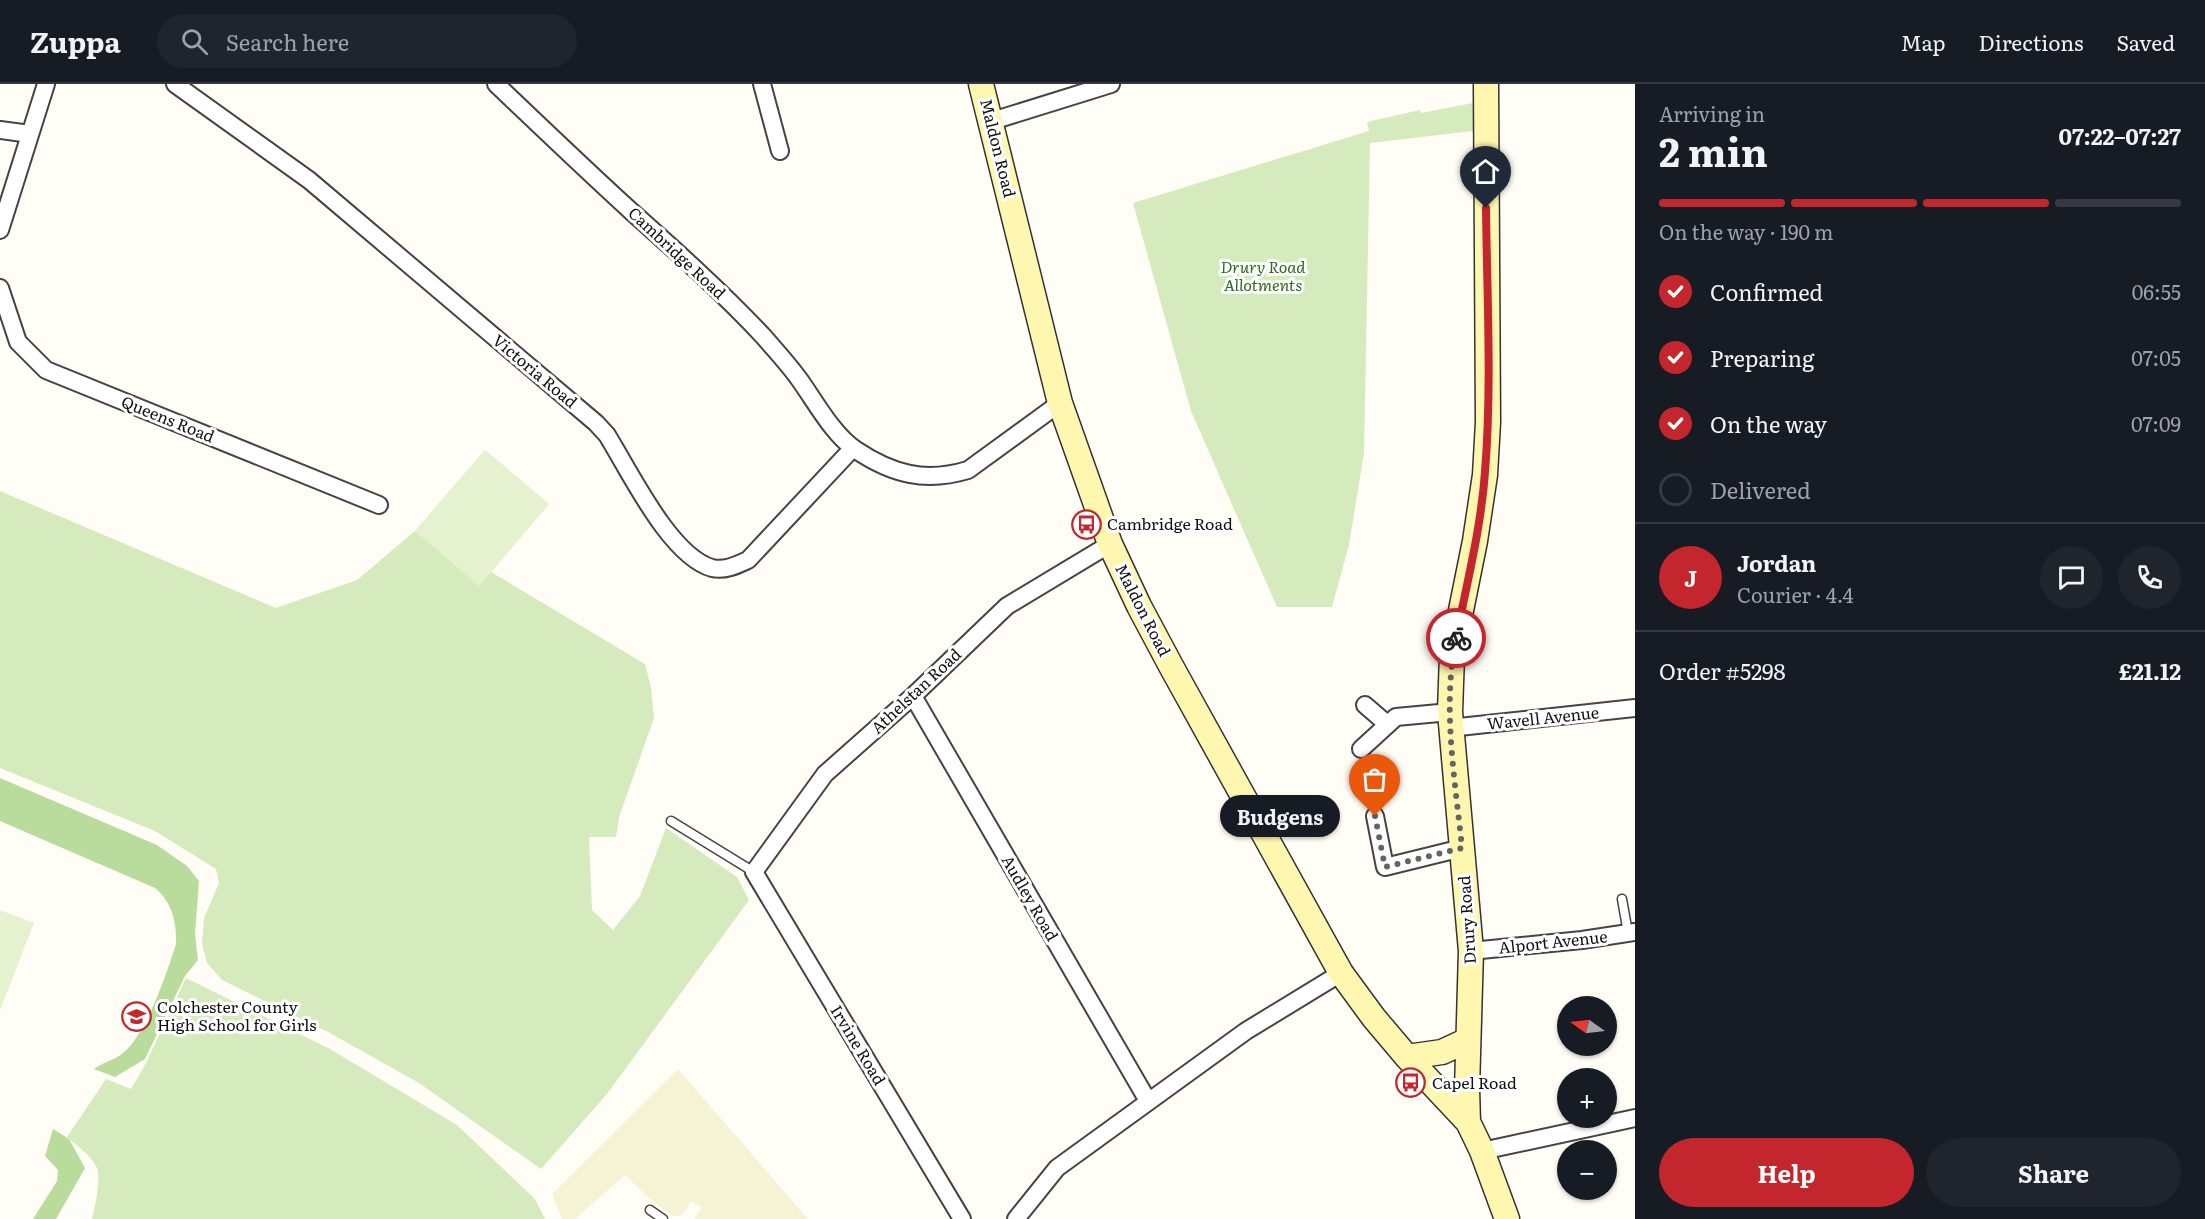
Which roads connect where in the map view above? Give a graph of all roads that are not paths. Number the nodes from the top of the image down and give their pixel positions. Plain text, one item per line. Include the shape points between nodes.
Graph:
1 (46, 84) edge
2 (175, 84) edge
3 (496, 84) edge
4 (762, 84) edge
5 (981, 84) edge
6 (1111, 84) edge
7 (1486, 84) edge
8 (992, 121) junction
9 (0, 130) edge
10 (30, 134) junction
11 (780, 151) dead end
12 (0, 230) edge
13 (0, 288) edge
14 (1060, 403) junction
15 (853, 448) junction
16 (379, 505) dead end
17 (1110, 544) junction
18 (913, 696) junction
19 (1365, 705) dead end
20 (1635, 708) edge
21 (1450, 720) junction
22 (1387, 724) junction
23 (1361, 749) dead end
24 (1375, 816) dead end
25 (671, 821) dead end
26 (1462, 848) junction
27 (754, 872) junction
28 (1622, 899) dead end
29 (1631, 932) edge
30 (1471, 951) junction
31 (1341, 973) junction
32 (1468, 1040) junction
33 (1407, 1057) junction
34 (1148, 1101) junction
35 (1635, 1118) edge
36 (1468, 1122) junction
37 (1482, 1151) junction
38 (650, 1210) dead end
39 (663, 1219) edge
40 (962, 1219) edge
41 (1016, 1219) edge
42 (1507, 1219) edge

1 - 10 street
2 - 15 street, Victoria Road via 309,180 597,423 664,527 700,563 730,568 748,560
3 - 15 street, Cambridge Road via 763,337
4 - 11 street
5 - 8 main road, Maldon Road
6 - 8 street
7 - 21 main road, Drury Road via 1488,422 1475,541 1452,655
8 - 14 main road, Maldon Road
9 - 10 street
10 - 12 street
13 - 16 street, Queens Road via 18,342 46,370
14 - 15 street, Cambridge Road via 968,470 952,475 907,474 888,469
14 - 17 main road, Maldon Road
17 - 18 street, Athelstan Road via 1007,606
17 - 31 main road, Maldon Road via 1171,666
18 - 27 street, Athelstan Road via 825,774
18 - 34 street, Audley Road
19 - 22 street
20 - 21 street, Wavell Avenue
21 - 22 street, Wavell Avenue via 1396,717
21 - 26 main road, Drury Road
22 - 23 street
24 - 26 street via 1385,867
25 - 27 lane
26 - 30 main road, Drury Road
27 - 40 street, Irvine Road
28 - 29 lane
29 - 30 street, Alport Avenue
30 - 32 main road, Drury Road
31 - 33 main road, Maldon Road
31 - 34 street via 1246,1031
32 - 33 main road via 1442,1052
32 - 36 main road, Drury Road
33 - 36 main road, Maldon Road
34 - 41 street via 1057,1168
35 - 37 street
36 - 37 main road
37 - 42 main road
38 - 39 lane

